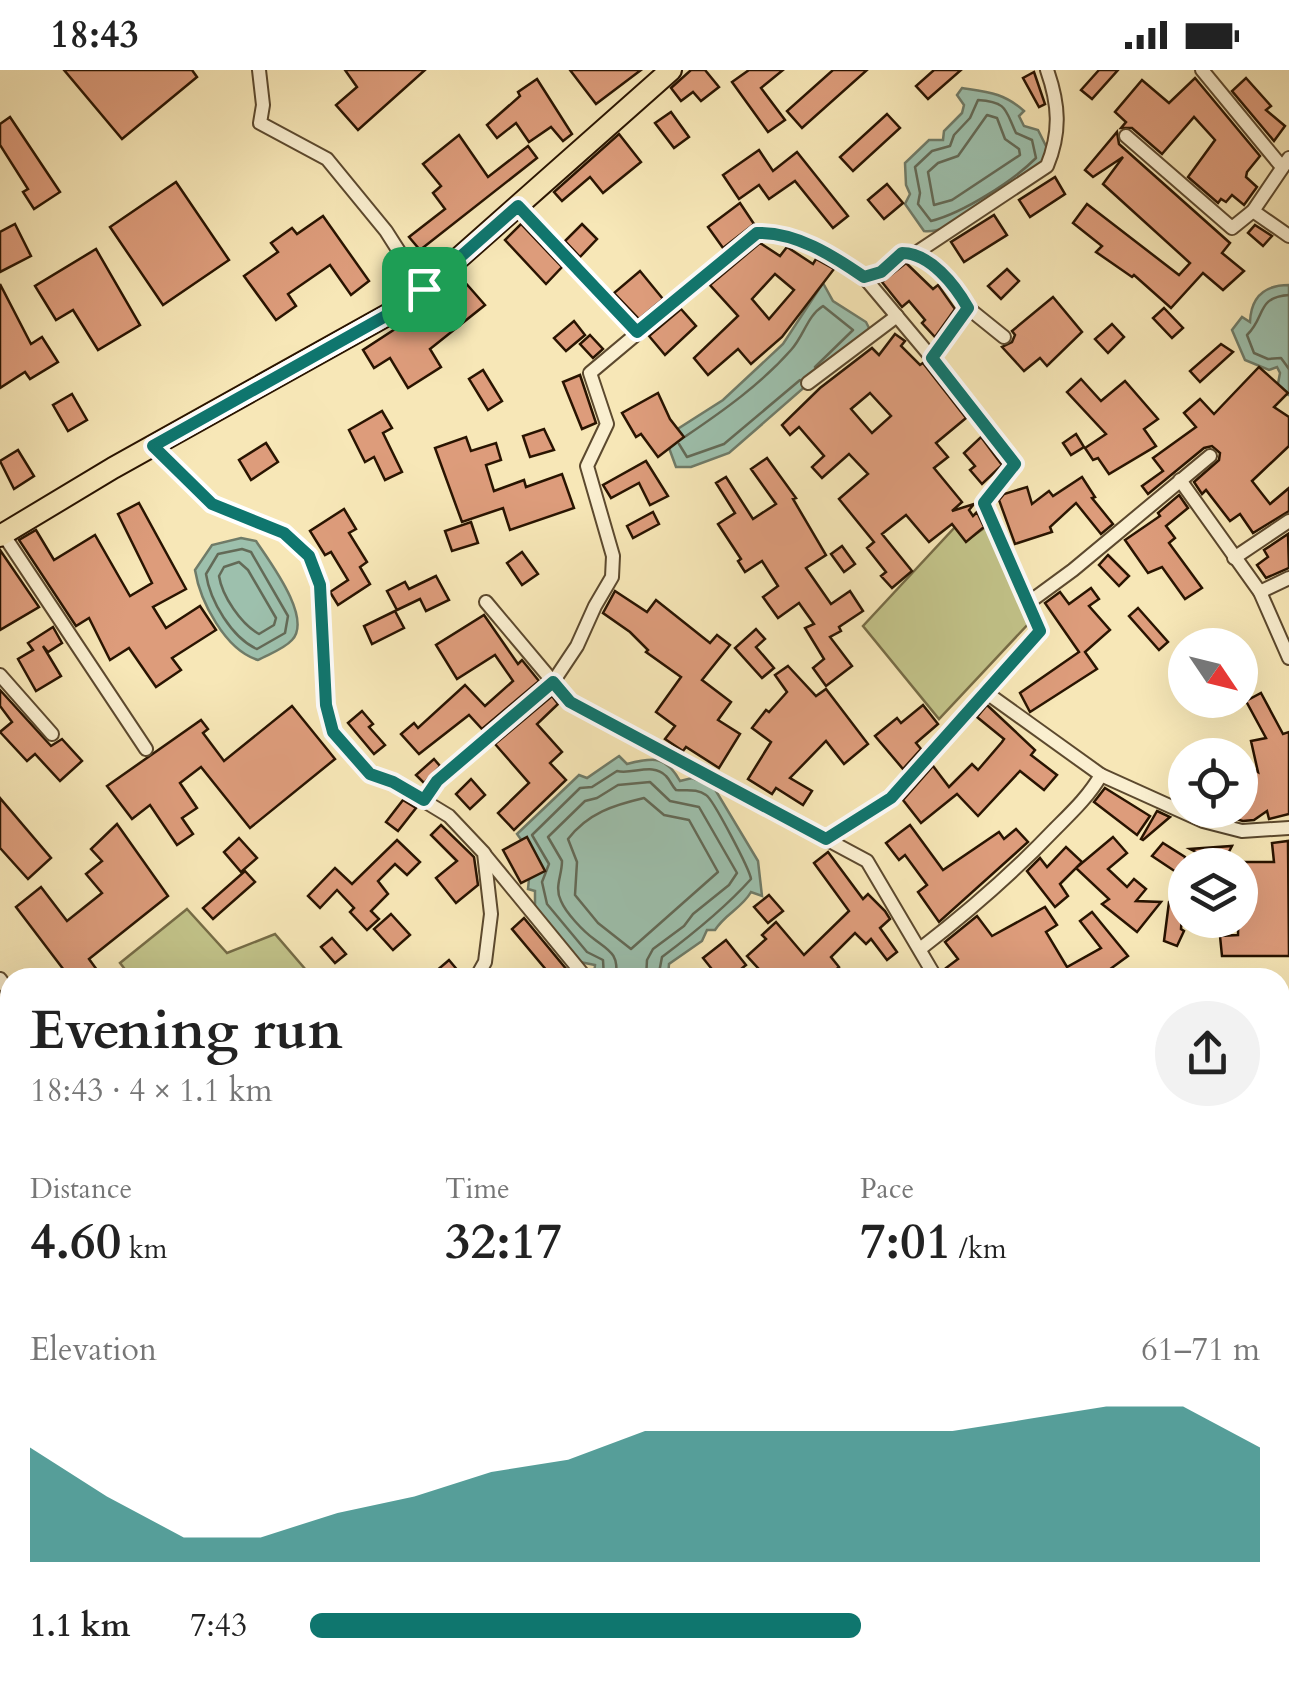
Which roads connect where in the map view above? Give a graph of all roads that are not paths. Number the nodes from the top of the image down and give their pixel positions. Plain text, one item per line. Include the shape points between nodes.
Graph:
1 (259, 70) edge
2 (671, 70) edge
3 (1047, 70) edge
4 (1202, 70) edge
5 (1126, 136) dead end
6 (1286, 162) edge
7 (518, 206) junction
8 (1253, 211) junction
9 (1289, 236) edge
10 (916, 253) junction
11 (864, 277) junction
12 (424, 289) junction
13 (968, 308) junction
14 (897, 316) junction
15 (637, 332) junction
16 (1004, 338) dead end
17 (932, 358) junction
18 (808, 383) dead end
19 (153, 446) junction
20 (1210, 456) dead end
21 (1180, 480) junction
22 (1289, 522) edge
23 (2, 535) edge
24 (1234, 558) junction
25 (1289, 578) edge
26 (1260, 592) junction
27 (486, 602) dead end
28 (1028, 603) junction
29 (1289, 658) edge
30 (0, 675) edge
31 (553, 682) junction
32 (984, 692) junction
33 (52, 734) dead end
34 (146, 750) dead end
35 (1101, 775) junction
36 (424, 800) junction
37 (1289, 828) edge
38 (826, 839) junction
39 (484, 853) junction
40 (920, 950) junction
41 (481, 968) edge
42 (578, 968) edge
43 (930, 968) edge

1 - 12 street via 260,123 327,160
2 - 7 main road
3 - 10 street via 1058,123 1047,166
4 - 6 street
5 - 8 street via 1232,228
6 - 8 street
7 - 12 main road
7 - 15 street
8 - 9 street
10 - 11 street via 902,253
10 - 13 street
11 - 14 street
11 - 15 street via 795,239 757,233
12 - 19 main road
13 - 16 street
13 - 17 street
14 - 17 street
14 - 18 street
15 - 31 street via 590,373 607,424 587,466 613,556 612,577
17 - 28 street via 1015,464 984,503
19 - 23 main road
19 - 36 street via 212,504 284,533 309,556 320,585 333,732 370,774
20 - 21 street
21 - 24 street
21 - 28 street
22 - 24 street
23 - 34 street
24 - 26 street
25 - 26 street
26 - 29 street
27 - 31 street
28 - 32 street via 1040,631
30 - 33 street
31 - 36 street via 437,781
31 - 38 street via 570,702
32 - 35 street
32 - 38 street via 891,798
35 - 37 street via 1203,822 1242,831
35 - 40 street via 1029,856
36 - 39 street
38 - 40 street via 868,861
39 - 41 street via 491,914
39 - 42 street
40 - 43 street

